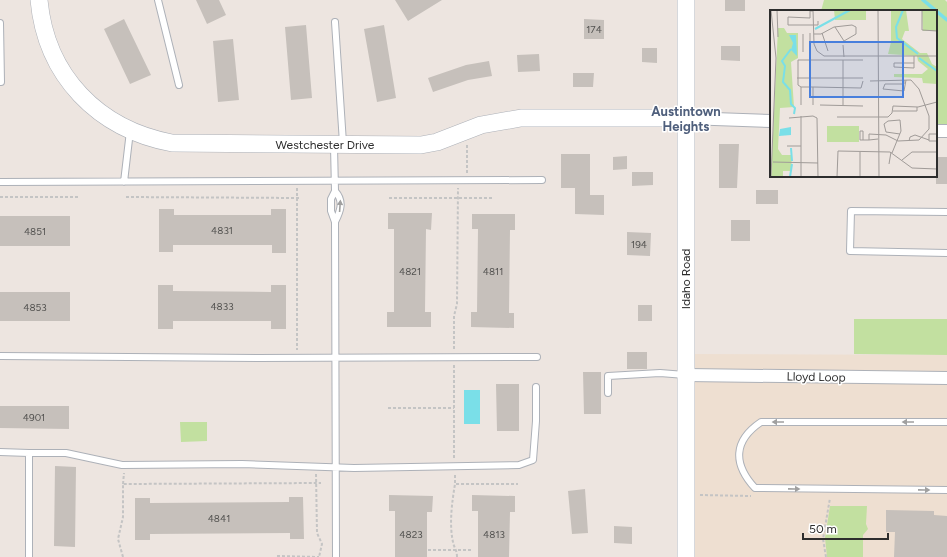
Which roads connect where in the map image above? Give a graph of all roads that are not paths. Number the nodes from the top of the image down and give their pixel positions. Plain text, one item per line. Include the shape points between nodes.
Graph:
1 (39, 0) edge
2 (158, 0) edge
3 (686, 0) edge
4 (335, 22) dead end
5 (0, 24) edge
6 (1, 82) dead end
7 (179, 85) dead end
8 (686, 118) junction
9 (770, 121) edge
10 (130, 131) junction
11 (338, 145) junction
12 (542, 180) dead end
13 (335, 181) junction
14 (0, 182) edge
15 (124, 182) junction
16 (335, 191) junction
17 (947, 212) edge
18 (335, 222) junction
19 (947, 252) edge
20 (0, 356) edge
21 (537, 357) dead end
22 (336, 358) junction
23 (686, 375) junction
24 (947, 378) edge
25 (536, 387) dead end
26 (608, 393) dead end
27 (947, 422) edge
28 (0, 452) edge
29 (29, 453) junction
30 (336, 468) junction
31 (947, 490) edge
32 (29, 557) edge
33 (336, 557) edge
34 (686, 557) edge

1 - 10 street, Westchester Drive via 46,38 58,65 71,84 95,109
2 - 7 lane
3 - 8 street, Idaho Road
4 - 11 lane
5 - 6 lane
8 - 9 street
8 - 11 street, Westchester Drive via 521,118 467,130 426,145
8 - 23 street, Idaho Road
10 - 11 street, Westchester Drive via 160,141 184,144
10 - 15 lane
11 - 13 lane
12 - 13 lane
13 - 15 lane
13 - 16 lane
14 - 15 lane
16 - 18 lane via 331,199 331,211
18 -> 16 lane via 341,211 340,196
17 - 19 lane via 851,211 850,251
18 - 22 lane
20 - 22 lane
21 - 22 lane
22 - 30 lane
23 - 24 street, Lloyd Loop
23 - 26 lane via 660,373 608,376
23 - 34 street, Idaho Road
25 - 30 lane via 533,460 519,465
27 -> 31 lane via 761,422 746,434 739,455 745,476 755,488
28 - 29 lane
29 - 30 lane via 66,453 122,465 316,465
29 - 32 lane
30 - 33 lane

